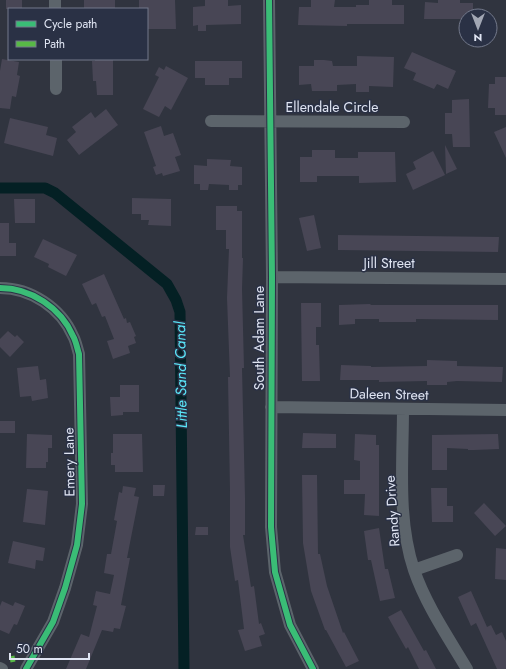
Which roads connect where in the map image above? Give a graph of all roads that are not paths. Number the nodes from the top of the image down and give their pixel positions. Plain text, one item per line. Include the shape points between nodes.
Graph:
1 (269, 0) edge
2 (56, 60) edge
3 (56, 89) dead end
4 (211, 121) dead end
5 (269, 122) junction
6 (404, 122) dead end
7 (272, 277) junction
8 (506, 279) edge
9 (0, 288) edge
10 (271, 406) junction
11 (403, 409) junction
12 (506, 410) edge
13 (458, 555) dead end
14 (414, 570) junction
15 (26, 669) edge
16 (313, 669) edge
17 (467, 669) edge

1 - 5 street, South Adam Lane
2 - 3 street
4 - 5 street, Ellendale Circle
5 - 6 street, Ellendale Circle
5 - 7 street, South Adam Lane
7 - 8 street, Jill Street
7 - 10 street, South Adam Lane
9 - 15 street, Emery Lane via 30,294 49,304 64,321 79,354 82,504 77,545 53,622
10 - 11 street, Daleen Street
10 - 16 street, South Adam Lane via 271,526 275,572 290,626
11 - 12 street, Daleen Street
11 - 14 street, Randy Drive via 403,501 407,541
13 - 14 street
14 - 17 street, Randy Drive via 433,612

